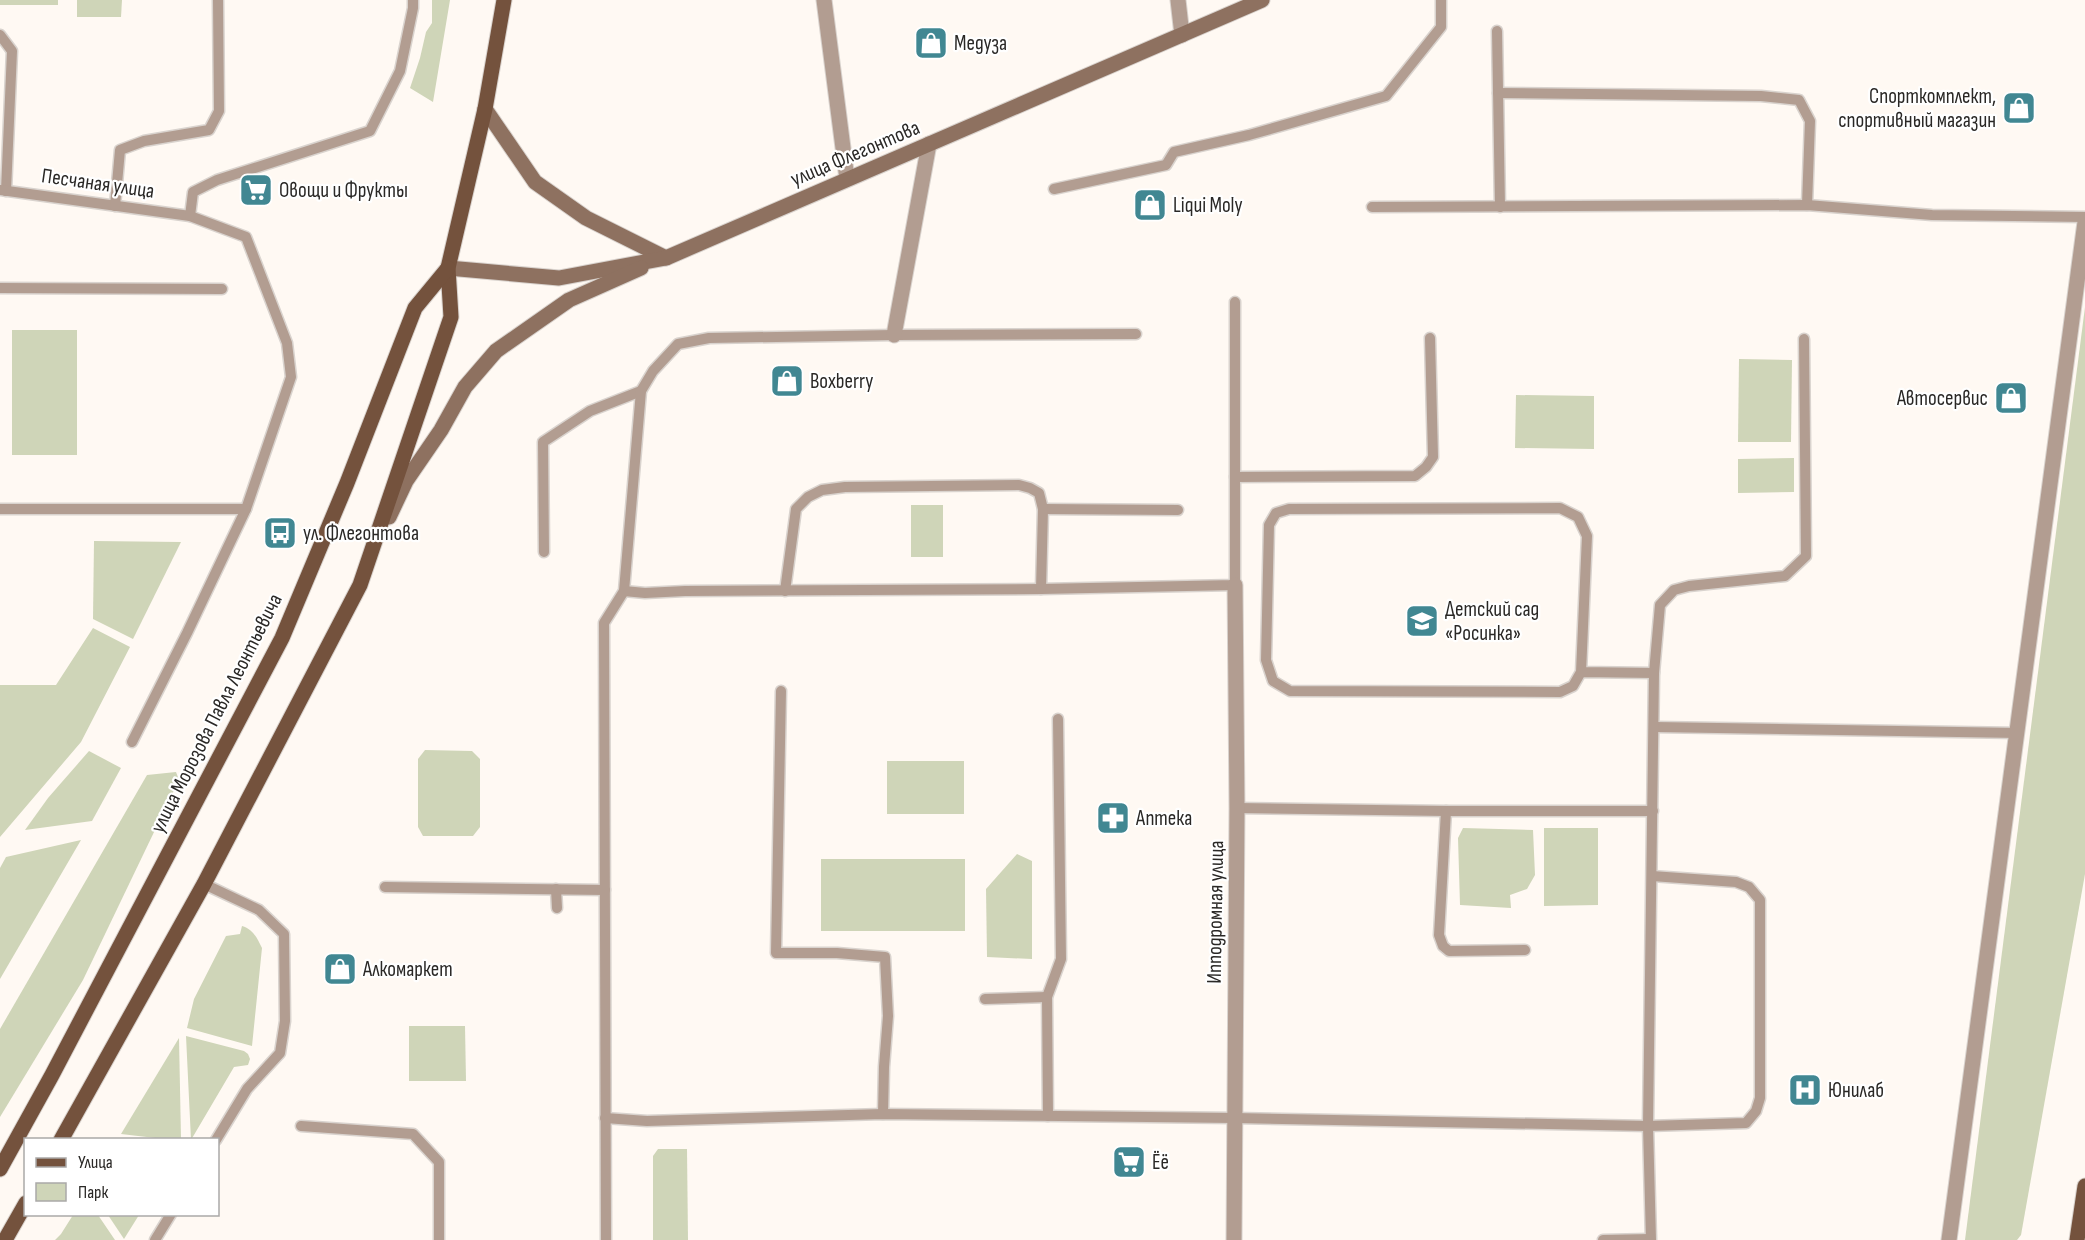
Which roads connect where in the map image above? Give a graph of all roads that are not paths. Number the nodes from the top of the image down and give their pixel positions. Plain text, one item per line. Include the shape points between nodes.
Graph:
1 (218, 0) edge
2 (413, 0) edge
3 (504, 0) edge
4 (824, 0) edge
5 (1178, 0) edge
6 (1262, 0) edge
7 (1441, 0) edge
8 (1497, 31) dead end
9 (0, 35) edge
10 (1182, 35) junction
11 (1498, 93) junction
12 (485, 109) junction
13 (929, 144) junction
14 (847, 179) junction
15 (1054, 189) dead end
16 (3, 190) edge
17 (1807, 205) junction
18 (115, 206) junction
19 (1372, 207) dead end
20 (1500, 207) junction
21 (190, 216) junction
22 (2085, 217) edge
23 (2085, 222) edge
24 (666, 258) junction
25 (448, 268) junction
26 (0, 288) edge
27 (222, 289) dead end
28 (1234, 302) dead end
29 (1136, 334) dead end
30 (894, 335) junction
31 (1430, 338) dead end
32 (1804, 339) dead end
33 (641, 391) junction
34 (1235, 477) junction
35 (0, 509) edge
36 (246, 509) junction
37 (1043, 509) junction
38 (1178, 510) dead end
39 (374, 548) junction
40 (543, 552) dead end
41 (1235, 585) junction
42 (1041, 589) junction
43 (624, 591) junction
44 (785, 591) junction
45 (1581, 672) junction
46 (1654, 673) junction
47 (781, 691) dead end
48 (1058, 719) dead end
49 (1655, 727) junction
50 (2018, 733) junction
51 (132, 742) dead end
52 (1237, 807) junction
53 (1446, 811) junction
54 (1653, 811) junction
55 (1652, 876) junction
56 (204, 884) junction
57 (385, 887) dead end
58 (556, 890) junction
59 (605, 890) junction
60 (557, 908) dead end
61 (1525, 950) dead end
62 (1047, 997) junction
63 (985, 999) dead end
64 (883, 1114) junction
65 (1048, 1116) junction
66 (605, 1118) junction
67 (1235, 1118) junction
68 (301, 1126) dead end
69 (1647, 1126) junction
70 (62, 1138) edge
71 (217, 1138) edge
72 (0, 1169) edge
73 (2085, 1186) edge
74 (24, 1207) edge
75 (170, 1216) edge
76 (1651, 1239) edge
77 (5, 1240) edge
78 (155, 1240) edge
79 (439, 1240) edge
80 (606, 1240) edge
81 (1234, 1240) edge
82 (1603, 1240) edge
83 (1949, 1240) edge
84 (2077, 1240) edge

1 - 18 lane via 219,111 209,130 144,141 120,150
2 - 21 lane via 400,71 369,131 217,180 193,192
3 - 12 main road, улица Морозова Павла Леонтьевича
4 - 14 street
5 - 10 street
6 - 10 street, улица Флегонтова
7 - 15 lane via 1441,27 1386,96 1174,152 1166,165
8 - 11 lane
9 - 16 lane via 12,51
10 - 13 street, улица Флегонтова
11 - 17 lane via 1761,96 1798,100 1810,121
11 - 20 lane
12 - 24 street via 535,182 586,218
12 - 25 main road, улица Морозова Павла Леонтьевича
13 - 14 street, улица Флегонтова
13 - 30 street
14 - 24 street, улица Флегонтова
16 - 18 lane, Песчаная улица
17 - 20 lane
17 - 22 lane via 1932,215
18 - 21 lane, Песчаная улица
19 - 20 lane
21 - 36 lane, Песчаная улица via 246,237 287,343 291,377
23 - 50 street
24 - 25 street, улица Флегонтова via 559,278
24 - 39 street via 569,300 496,351 465,387 406,481
25 - 39 main road, улица Морозова Павла Леонтьевича via 451,317
25 - 72 main road, улица Морозова Павла Леонтьевича via 416,308 282,638
26 - 27 lane
28 - 34 lane
29 - 30 lane
30 - 33 lane via 709,338 678,344
31 - 34 lane via 1433,457 1415,476
32 - 46 lane via 1806,556 1785,576 1674,590 1660,605
33 - 40 lane via 590,411 543,442
33 - 43 lane
34 - 41 lane
35 - 36 lane
36 - 51 lane, Песчаная улица
37 - 38 lane
37 - 42 lane
37 - 44 lane via 1039,493 1019,485 822,490 796,509
39 - 56 main road, улица Морозова Павла Леонтьевича via 355,595
41 - 42 lane
41 - 52 street, Ипподромная улица
42 - 44 lane
43 - 44 lane
43 - 59 lane via 604,623
45 - 45 lane via 1573,686 1560,692 1290,691 1273,681 1266,660 1269,525 1276,513 1289,509 1560,508 1569,512 1578,517 1587,536
45 - 46 lane
46 - 49 lane
47 - 64 lane via 776,953 885,957 888,1016
48 - 62 lane via 1061,959
49 - 50 lane
49 - 54 lane
50 - 83 street
52 - 53 lane
52 - 67 street, Ипподромная улица
53 - 54 lane
53 - 61 lane via 1439,935 1443,946 1449,951
54 - 55 lane
55 - 69 lane
55 - 69 lane via 1736,882 1749,887 1760,900 1760,1098 1746,1123
56 - 70 main road, улица Морозова Павла Леонтьевича
56 - 71 lane via 259,910 284,934 285,1021 280,1053 247,1089
57 - 58 lane
58 - 59 lane
58 - 60 lane
59 - 66 lane
62 - 63 lane
62 - 65 lane
64 - 65 lane
64 - 66 lane via 647,1121
65 - 67 lane
66 - 80 lane
67 - 69 lane
67 - 81 street, Ипподромная улица
68 - 79 lane via 413,1134 439,1162
69 - 76 lane
73 - 84 main road
74 - 77 main road
75 - 78 lane
76 - 82 lane

